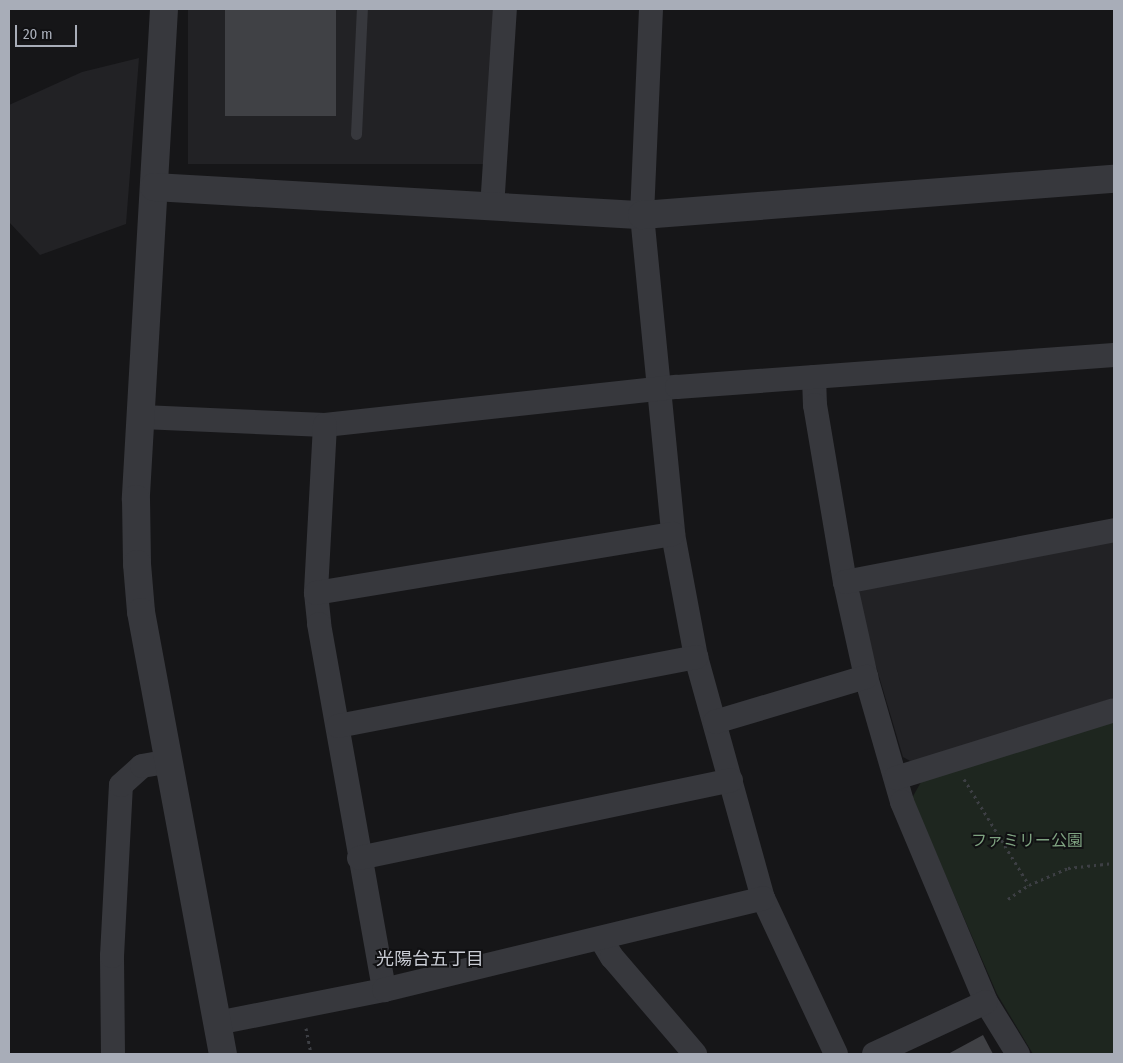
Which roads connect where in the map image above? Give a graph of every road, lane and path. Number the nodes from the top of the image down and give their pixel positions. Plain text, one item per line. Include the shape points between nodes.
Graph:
1 (164, 9) edge
2 (362, 9) edge
3 (505, 9) edge
4 (651, 9) edge
5 (356, 134) dead end
6 (1114, 179) edge
7 (154, 187) junction
8 (492, 208) junction
9 (642, 215) junction
10 (1114, 355) edge
11 (814, 377) junction
12 (658, 390) junction
13 (142, 417) junction
14 (324, 425) junction
15 (1114, 530) edge
16 (673, 534) junction
17 (844, 582) junction
18 (316, 593) junction
19 (696, 658) junction
20 (866, 677) junction
21 (1114, 710) edge
22 (715, 722) junction
23 (338, 726) junction
24 (169, 761) junction
25 (958, 770) dead end
26 (896, 778) junction
27 (731, 780) junction
28 (359, 858) junction
29 (1114, 863) edge
30 (1029, 885) junction
31 (762, 898) junction
32 (1008, 899) dead end
33 (601, 939) junction
34 (384, 990) junction
35 (986, 1002) junction
36 (217, 1023) junction
37 (113, 1054) edge
38 (222, 1054) edge
39 (695, 1054) edge
40 (836, 1054) edge
41 (874, 1054) edge
42 (1018, 1054) edge

1 - 7 street
2 - 5 lane
3 - 8 street
4 - 9 street
6 - 9 street
7 - 8 street
7 - 13 street
8 - 9 street
9 - 12 street
10 - 11 street
11 - 12 street
11 - 17 street
12 - 14 street
12 - 16 street
13 - 14 street
13 - 24 street via 136,499 137,564 141,612
14 - 18 street
15 - 17 street
16 - 18 street
16 - 19 street
17 - 20 street
18 - 23 street
19 - 22 street
19 - 23 street
20 - 22 street
20 - 26 street
21 - 26 street
22 - 27 street
23 - 28 street
24 - 36 street
24 - 37 street via 142,766 121,785 112,956
25 - 30 path
26 - 35 street via 902,802
27 - 28 street
27 - 31 street
28 - 34 street
29 - 30 path via 1068,868
30 - 32 path
31 - 33 street
31 - 40 street
33 - 34 street
33 - 39 street via 612,957
34 - 36 street
35 - 41 street
35 - 42 street
36 - 38 street

